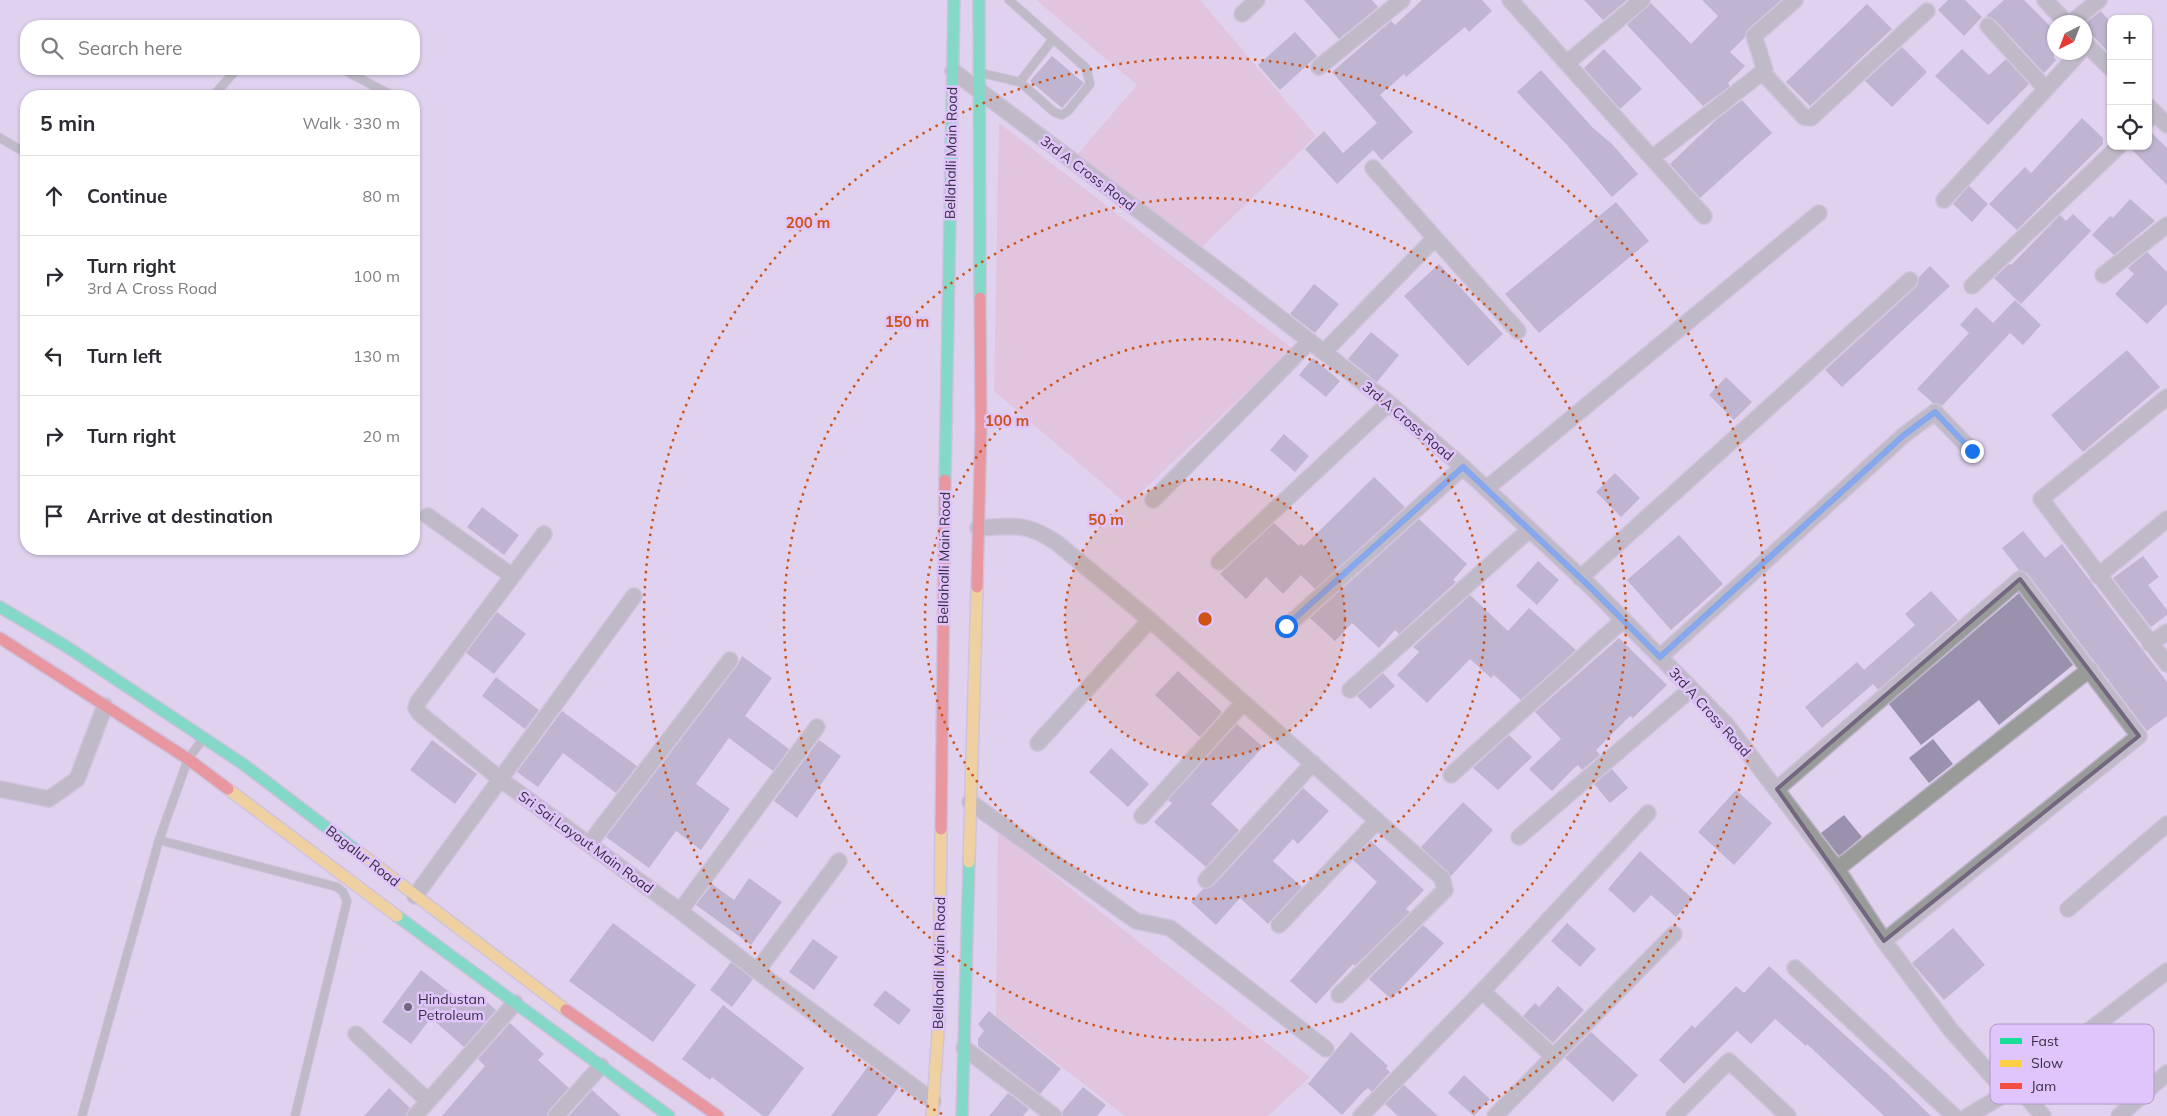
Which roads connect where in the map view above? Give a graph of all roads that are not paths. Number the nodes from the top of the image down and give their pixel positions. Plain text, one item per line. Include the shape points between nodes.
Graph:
1 (954, 0) edge
2 (979, 0) edge
3 (1009, 0) edge
4 (1257, 0) edge
5 (1402, 0) edge
6 (1510, 0) edge
7 (1642, 0) edge
8 (1795, 0) edge
9 (2045, 0) edge
10 (2099, 0) edge
11 (1927, 11) dead end
12 (1242, 14) dead end
13 (2059, 15) edge
14 (2081, 15) edge
15 (1988, 26) dead end
16 (1053, 39) junction
17 (2092, 53) edge
18 (2072, 60) edge
19 (1567, 62) junction
20 (2107, 65) edge
21 (1319, 67) dead end
22 (953, 71) junction
23 (979, 72) junction
24 (1762, 72) junction
25 (232, 75) edge
26 (354, 75) edge
27 (1020, 82) junction
28 (2046, 89) junction
29 (218, 90) edge
30 (382, 90) edge
31 (979, 92) junction
32 (2152, 114) edge
33 (2167, 125) edge
34 (0, 138) edge
35 (20, 150) edge
36 (2115, 150) edge
37 (1652, 158) junction
38 (1373, 168) dead end
39 (1944, 200) dead end
40 (1819, 213) dead end
41 (1704, 216) dead end
42 (2167, 225) edge
43 (1435, 238) junction
44 (2103, 275) dead end
45 (1910, 280) dead end
46 (1972, 286) dead end
47 (1518, 331) dead end
48 (1310, 342) junction
49 (1324, 352) junction
50 (2167, 397) edge
51 (1389, 403) junction
52 (1972, 451) dead end
53 (1463, 467) junction
54 (1486, 489) junction
55 (1153, 500) dead end
56 (428, 516) dead end
57 (2167, 519) edge
58 (978, 528) junction
59 (1529, 530) junction
60 (544, 534) dead end
61 (1219, 562) dead end
62 (512, 576) junction
63 (2098, 576) junction
64 (1580, 578) junction
65 (634, 596) dead end
66 (0, 607) edge
67 (1150, 620) junction
68 (1623, 620) junction
69 (1286, 626) dead end
70 (2167, 632) edge
71 (0, 638) edge
72 (2150, 644) junction
73 (1660, 657) junction
74 (730, 660) dead end
75 (2167, 664) edge
76 (2090, 669) junction
77 (1691, 688) junction
78 (1350, 690) dead end
79 (1243, 703) junction
80 (105, 706) junction
81 (817, 727) dead end
82 (204, 738) junction
83 (1038, 743) dead end
84 (188, 759) junction
85 (1313, 764) junction
86 (1450, 775) dead end
87 (500, 780) junction
88 (0, 789) edge
89 (1777, 789) junction
90 (970, 802) junction
91 (1648, 813) dead end
92 (1142, 816) dead end
93 (1377, 821) junction
94 (2167, 824) edge
95 (1520, 837) dead end
96 (159, 840) junction
97 (589, 844) junction
98 (839, 861) dead end
99 (1837, 869) junction
100 (1206, 880) dead end
101 (415, 896) junction
102 (2068, 909) dead end
103 (680, 911) junction
104 (1279, 925) dead end
105 (1674, 934) dead end
106 (1884, 941) junction
107 (1795, 968) dead end
108 (757, 971) junction
109 (2167, 971) edge
110 (1482, 990) junction
111 (1339, 995) dead end
112 (515, 1003) junction
113 (2098, 1024) edge
114 (356, 1034) dead end
115 (964, 1048) junction
116 (1326, 1049) dead end
117 (1553, 1056) junction
118 (601, 1066) junction
119 (1990, 1069) edge
120 (2167, 1073) edge
121 (2154, 1085) edge
122 (428, 1101) junction
123 (1990, 1103) edge
124 (2029, 1104) edge
125 (2132, 1104) edge
126 (932, 1108) edge
127 (82, 1116) edge
128 (295, 1116) edge
129 (415, 1116) edge
130 (556, 1116) edge
131 (669, 1116) edge
132 (718, 1116) edge
133 (962, 1116) edge
134 (1054, 1116) edge
135 (1360, 1116) edge
136 (1495, 1116) edge
137 (1674, 1116) edge
138 (1788, 1116) edge
139 (1954, 1116) edge
140 (1968, 1116) edge
141 (2043, 1116) edge
142 (2119, 1116) edge

1 - 22 main road, Bellahalli Main Road
2 - 23 main road, Bellahalli Main Road
3 - 16 lane
4 - 12 street
5 - 21 street
6 - 19 street
7 - 19 street
8 - 24 street via 1754,36 1765,70
9 - 13 street
10 - 14 street
11 - 24 street via 1810,118 1804,117
15 - 28 street
16 - 27 lane
16 - 27 lane via 1086,68 1090,84 1062,115 1054,112
17 - 20 street
18 - 28 street
19 - 37 street
22 - 31 street, 3rd A Cross Road
22 - 126 main road, Bellahalli Main Road via 939,1020
23 - 27 lane
23 - 31 main road, Bellahalli Main Road
24 - 37 street
25 - 29 lane
26 - 30 lane
28 - 39 street
31 - 48 street, 3rd A Cross Road
31 - 58 main road, Bellahalli Main Road
32 - 33 street
34 - 35 lane
36 - 46 street
37 - 41 street
38 - 43 street
40 - 54 street
42 - 44 street
43 - 47 street
43 - 49 street
45 - 64 street
48 - 49 street, 3rd A Cross Road
48 - 55 street
49 - 51 street, 3rd A Cross Road
50 - 63 street via 2041,500
51 - 53 street, 3rd A Cross Road
51 - 61 street
52 - 73 street via 1935,412 1904,435
53 - 54 street, 3rd A Cross Road
53 - 69 street
54 - 59 street, 3rd A Cross Road
56 - 62 street
57 - 63 street
58 - 67 street via 1024,526 1041,532
58 - 90 main road, Bellahalli Main Road
59 - 64 street, 3rd A Cross Road
59 - 78 street
60 - 62 street, Sri Sai Layout Main Road
62 - 87 street, Sri Sai Layout Main Road via 416,708
63 - 72 street
64 - 68 street, 3rd A Cross Road
65 - 87 street
66 - 82 main road, Bagalur Road via 64,645
67 - 79 street
67 - 83 street
68 - 73 street, 3rd A Cross Road
68 - 86 street
70 - 72 street
71 - 80 main road, Bagalur Road
72 - 75 street
73 - 77 street, 3rd A Cross Road
74 - 97 street
76 - 89 street via 2020,579
76 - 99 street
76 - 106 street via 2139,736
77 - 89 street, 3rd A Cross Road via 1726,724
77 - 95 street
79 - 85 street
79 - 92 street
80 - 84 main road, Bagalur Road
80 - 88 street via 77,779 49,798
81 - 103 street
82 - 84 lane
82 - 101 main road, Bagalur Road via 244,764
84 - 96 lane
84 - 112 main road, Bagalur Road
85 - 93 street
85 - 100 street
87 - 97 street, Sri Sai Layout Main Road
87 - 101 street
89 - 99 street, 3rd A Cross Road
90 - 115 main road, Bellahalli Main Road
90 - 116 street via 1136,921 1170,928
91 - 110 street
93 - 104 street
93 - 111 street via 1442,878 1445,890
94 - 102 street
96 - 127 lane
96 - 128 lane via 337,887 344,892 347,901
97 - 103 street, Sri Sai Layout Main Road
98 - 108 street
99 - 106 street, 3rd A Cross Road
101 - 132 main road, Bagalur Road via 585,1025
103 - 108 street, Sri Sai Layout Main Road
105 - 117 street
106 - 119 street, 3rd A Cross Road via 1950,1030
107 - 139 street
108 - 126 street, Sri Sai Layout Main Road
109 - 113 street
110 - 117 street
110 - 135 street
112 - 118 main road, Bagalur Road
112 - 122 street
114 - 122 street
115 - 133 main road, Bellahalli Main Road
115 - 134 street
117 - 136 street
118 - 130 street
118 - 131 main road, Bagalur Road
120 - 121 street
122 - 129 street
123 - 140 street
124 - 141 street, 3rd A Cross Road
125 - 142 street
137 - 138 street via 1729,1061

